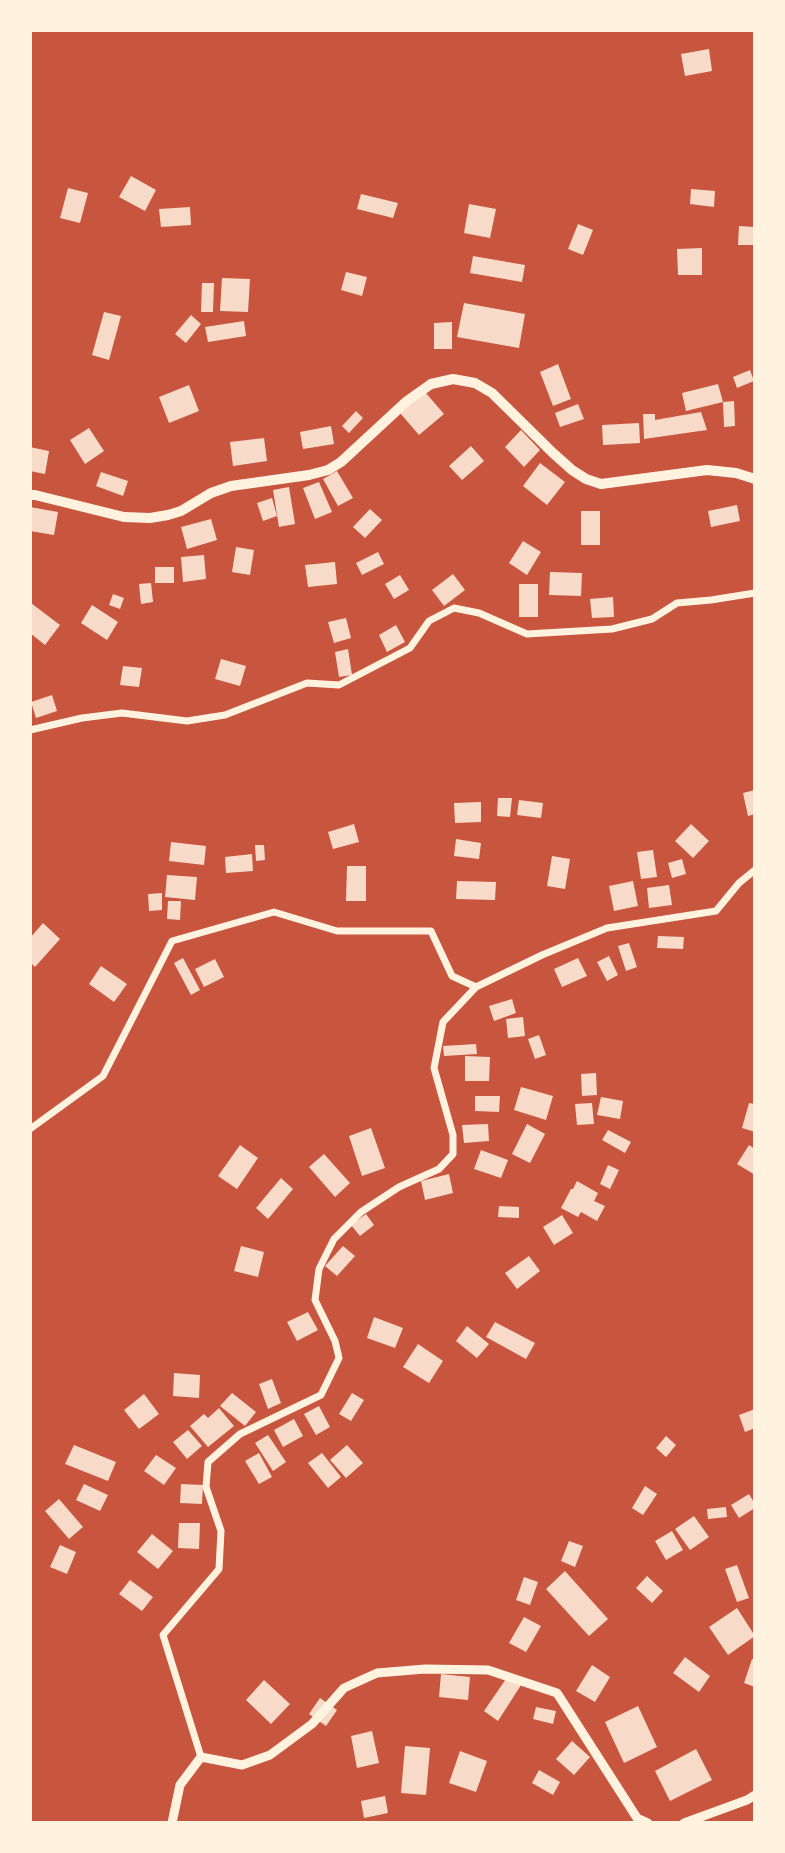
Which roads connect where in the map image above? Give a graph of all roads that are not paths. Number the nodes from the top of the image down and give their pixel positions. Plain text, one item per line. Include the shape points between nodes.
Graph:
1 (755, 479) edge
2 (30, 495) edge
3 (755, 593) edge
4 (30, 730) edge
5 (755, 870) edge
6 (476, 987) junction
7 (30, 1129) edge
8 (201, 1756) junction
9 (755, 1795) edge
10 (172, 1823) edge
11 (648, 1823) edge
12 (684, 1823) edge

1 - 2 main road via 707,470 601,484 586,479 553,453 492,393 475,383 453,379 430,384 328,470 232,486 168,516 124,517
3 - 4 street via 677,603 652,619 612,629 527,634 479,613 454,608 429,621 410,648 338,685 307,683 225,715 187,721 122,713
5 - 6 street via 716,911 607,928
6 - 7 street via 452,976 430,931 337,931 274,912 172,941 103,1076
6 - 8 street via 443,1022 434,1068 453,1135 453,1154 439,1169 399,1186 361,1212 334,1239 318,1269 315,1300 339,1358 321,1395 240,1434 208,1462 206,1487 221,1531 219,1569 163,1635
8 - 10 street via 180,1785
8 - 11 street via 242,1765 270,1755 312,1724 344,1688 377,1673 488,1670 557,1693 637,1818
9 - 12 street

